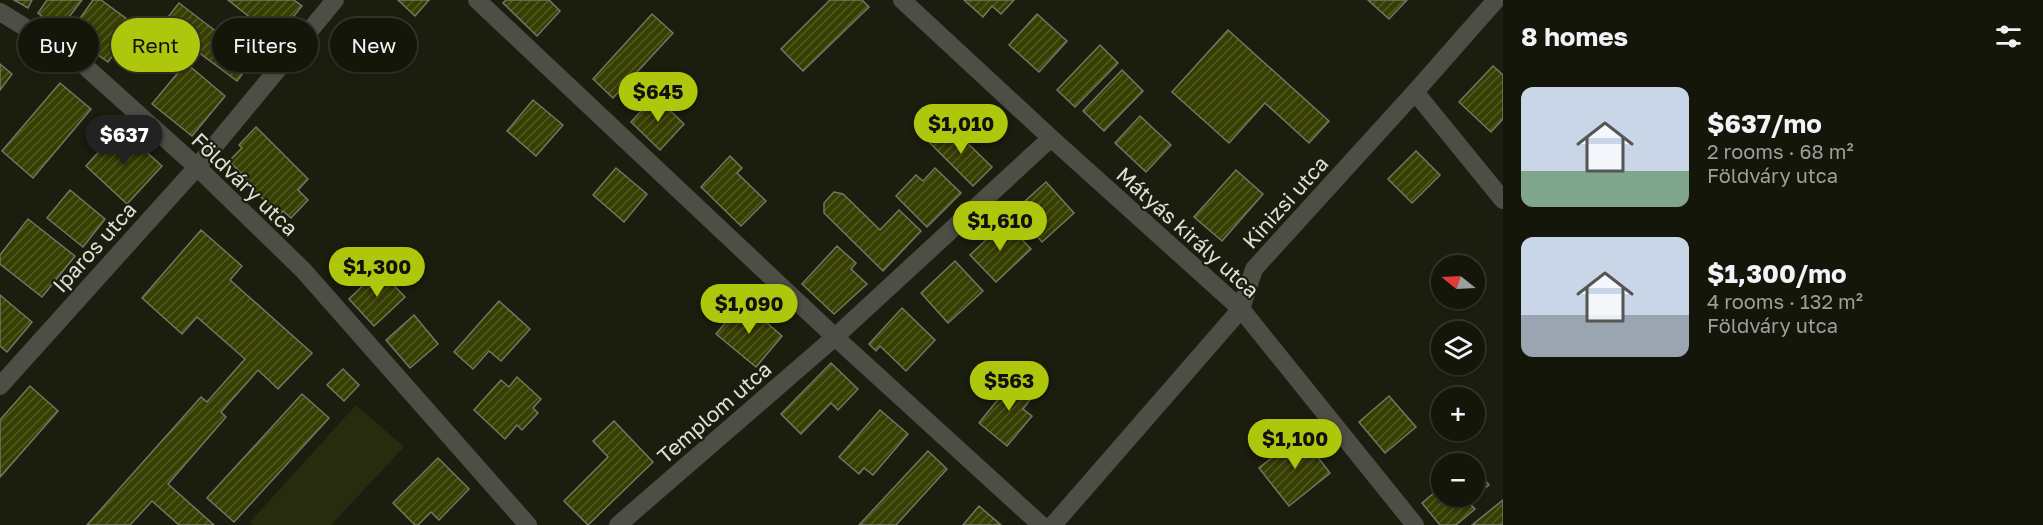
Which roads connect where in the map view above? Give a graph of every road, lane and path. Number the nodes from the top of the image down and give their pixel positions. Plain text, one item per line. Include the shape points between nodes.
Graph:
1 (335, 0) edge
2 (477, 0) edge
3 (902, 0) edge
4 (1494, 1) edge
5 (0, 12) edge
6 (1415, 92) junction
7 (1051, 138) junction
8 (196, 168) junction
9 (1503, 200) edge
10 (1241, 309) junction
11 (835, 337) junction
12 (0, 386) edge
13 (528, 525) edge
14 (618, 525) edge
15 (1041, 525) edge
16 (1053, 525) edge
17 (1415, 525) edge

1 - 8 street, Iparos utca
2 - 11 street
3 - 7 street, Mátyás király utca
4 - 6 street, Kinizsi utca
5 - 8 street, Földváry utca via 77,59
6 - 9 street
6 - 10 street, Kinizsi utca via 1254,269
7 - 10 street, Mátyás király utca
7 - 11 street, Templom utca
8 - 12 street, Iparos utca
8 - 13 street, Földváry utca via 303,270
10 - 16 street, Kinizsi utca
10 - 17 street, Mátyás király utca
11 - 14 street, Templom utca
11 - 15 street

